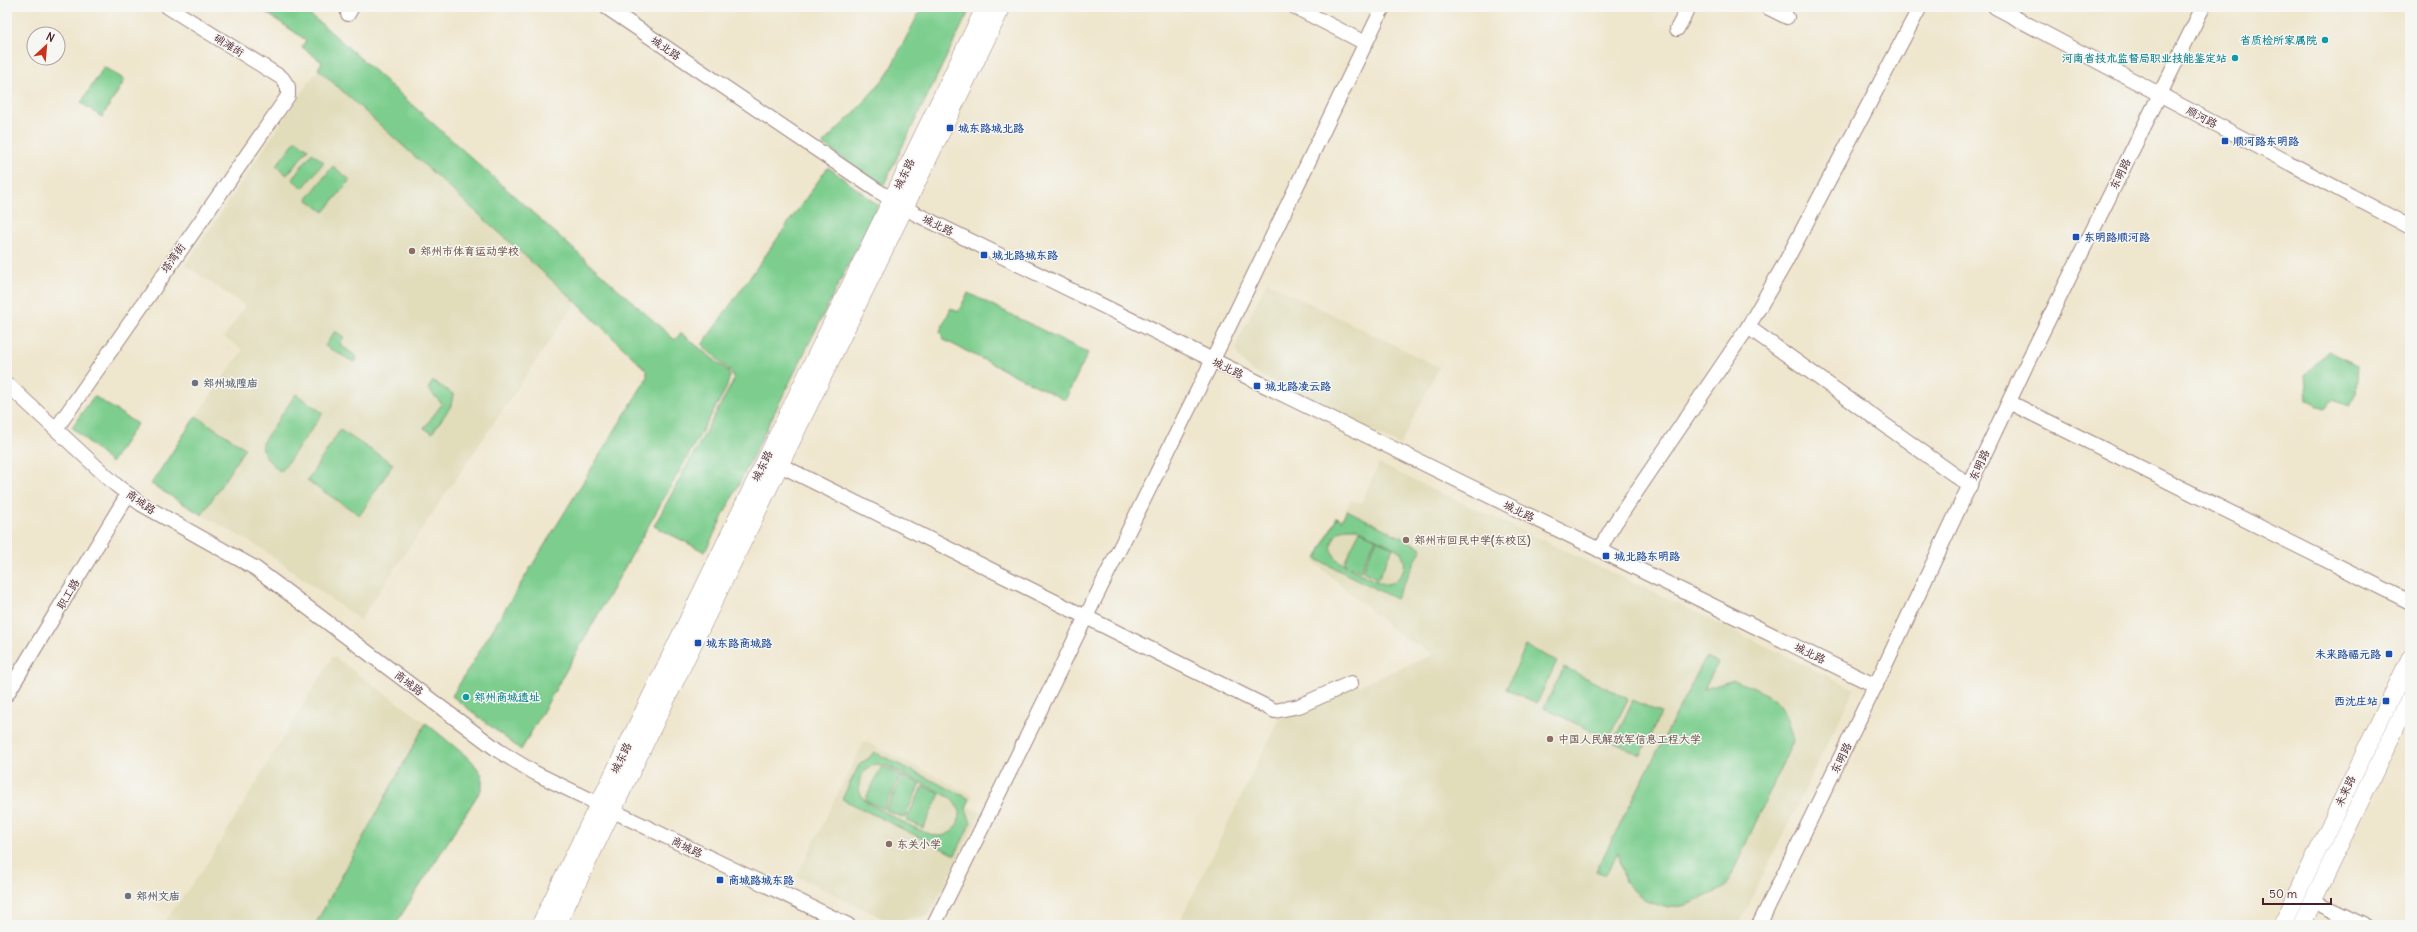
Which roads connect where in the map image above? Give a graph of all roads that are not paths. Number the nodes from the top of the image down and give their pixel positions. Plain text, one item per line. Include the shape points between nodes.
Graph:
1 (168, 7) edge
2 (606, 7) edge
3 (985, 7) edge
4 (1002, 7) edge
5 (1295, 7) edge
6 (1383, 7) edge
7 (1689, 7) edge
8 (1767, 7) edge
9 (1920, 7) edge
10 (1995, 7) edge
11 (2203, 7) edge
12 (1786, 18) dead end
13 (1677, 29) dead end
14 (1365, 43) junction
15 (288, 87) joint
16 (2160, 94) junction
17 (898, 203) junction
18 (2410, 227) edge
19 (1748, 327) junction
20 (1213, 360) junction
21 (7, 384) edge
22 (2009, 402) junction
23 (56, 429) junction
24 (780, 465) junction
25 (1970, 486) junction
26 (128, 494) junction
27 (1599, 550) junction
28 (2410, 602) edge
29 (1086, 617) junction
30 (2410, 658) edge
31 (1351, 683) dead end
32 (1876, 686) junction
33 (7, 694) edge
34 (2410, 698) edge
35 (605, 807) junction
36 (2313, 901) junction
37 (540, 925) edge
38 (557, 925) edge
39 (848, 925) edge
40 (934, 925) edge
41 (1759, 925) edge
42 (2282, 925) edge
43 (2302, 925) edge
44 (2364, 925) edge

1 - 15 street, 硝滩街 via 282,78
2 - 17 street, 城北路
3 - 17 main road, 城东路
4 - 17 main road, 城东路
5 - 14 street
6 - 14 street
7 - 13 street
8 - 12 street
9 - 19 street via 1785,263
10 - 16 street, 顺河路
11 - 16 street, 东明路
14 - 20 street
15 - 23 street, 塔湾街 via 288,96
16 - 18 street, 顺河路
16 - 22 street, 东明路
17 - 20 street, 城北路
17 - 24 main road, 城东路
17 - 35 main road, 城东路
19 - 25 street
19 - 27 street
20 - 27 street, 城北路
20 - 29 street
21 - 23 street, 商城路
22 - 25 street, 东明路
22 - 28 street
23 - 26 street, 商城路
24 - 29 street
24 - 35 main road, 城东路
25 - 32 street, 东明路
26 - 33 street, 职工路
26 - 35 street, 商城路 via 158,515 255,568 499,751 535,773
27 - 32 street, 城北路
29 - 31 street via 1275,711 1299,706
29 - 40 street
30 - 42 main road, 未来路
32 - 41 street, 东明路
34 - 36 main road, 未来路
35 - 37 main road, 城东路
35 - 38 main road, 城东路
35 - 39 street, 商城路
36 - 43 main road, 未来路
36 - 44 street

